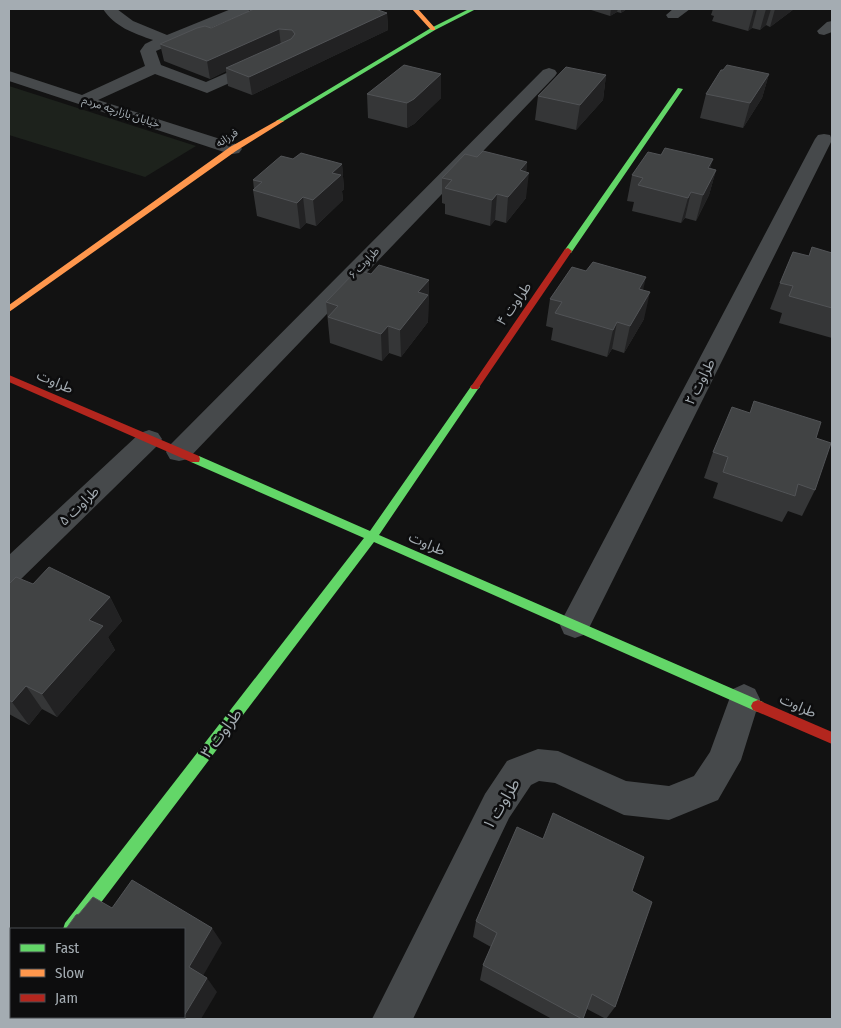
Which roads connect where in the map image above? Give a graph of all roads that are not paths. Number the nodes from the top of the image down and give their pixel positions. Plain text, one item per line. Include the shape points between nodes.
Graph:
1 (110, 9) edge
2 (243, 9) edge
3 (415, 9) edge
4 (473, 9) edge
5 (433, 29) junction
6 (166, 40) junction
7 (279, 55) edge
8 (154, 68) junction
9 (549, 73) dead end
10 (9, 76) edge
11 (680, 89) dead end
12 (84, 100) junction
13 (824, 138) dead end
14 (233, 149) junction
15 (9, 309) edge
16 (9, 378) edge
17 (149, 439) junction
18 (179, 452) junction
19 (372, 536) junction
20 (9, 574) edge
21 (575, 625) junction
22 (744, 699) junction
23 (832, 738) edge
24 (72, 928) edge
25 (392, 1019) edge

1 - 6 street via 125,23
2 - 6 street
3 - 5 street
4 - 5 street, فرزانه
5 - 14 street, فرزانه
6 - 8 street via 148,49
7 - 8 street via 207,88
8 - 12 street
9 - 18 street, طراوت ۶
10 - 12 street, خیابان بازارچه مردم
11 - 19 street, طراوت ۴
12 - 14 street, خیابان بازارچه مردم
13 - 21 street, طراوت ۲
14 - 15 street, فرزانه
16 - 17 street, طراوت
17 - 18 street, طراوت
17 - 20 street, طراوت ۵
18 - 19 street, طراوت
19 - 21 street, طراوت
19 - 24 street, طراوت ۳
21 - 22 street, طراوت
22 - 23 street, طراوت
22 - 25 street, طراوت ۱ via 724,760 706,788 669,803 624,798 558,767 538,765 519,773 497,806

